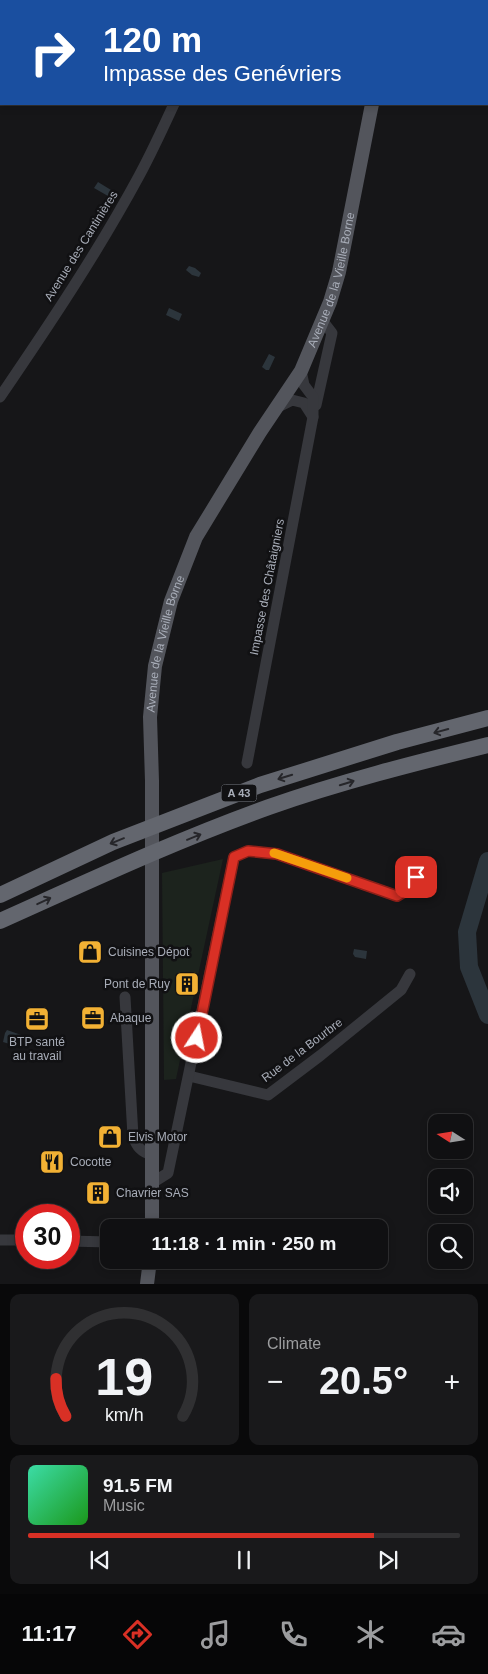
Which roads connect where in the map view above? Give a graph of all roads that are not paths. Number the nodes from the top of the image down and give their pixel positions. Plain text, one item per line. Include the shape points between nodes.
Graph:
1 (174, 105) edge
2 (372, 105) edge
3 (322, 320) junction
4 (301, 371) junction
5 (0, 397) edge
6 (276, 408) junction
7 (313, 417) junction
8 (488, 718) edge
9 (488, 745) edge
10 (247, 763) dead end
11 (416, 877) dead end
12 (0, 895) edge
13 (0, 921) edge
14 (410, 974) dead end
15 (125, 997) dead end
16 (189, 1076) junction
17 (152, 1155) junction
18 (152, 1183) junction
19 (152, 1219) edge
20 (0, 1240) edge
21 (15, 1240) edge
22 (80, 1241) edge
23 (100, 1242) edge
24 (149, 1269) edge
25 (148, 1284) edge

1 - 5 street, Avenue des Cantinières via 116,217
2 - 3 main road, Avenue de la Vieille Borne via 339,272
3 - 4 main road, Avenue de la Vieille Borne
3 - 7 street via 332,333
4 - 6 main road, Avenue de la Vieille Borne
4 - 7 street, Impasse des Châtaigniers via 304,385 313,397
6 - 7 street via 292,400 304,404
6 - 17 main road, Avenue de la Vieille Borne via 196,537 171,601 155,666 150,717
7 - 10 street, Impasse des Châtaigniers
8 -> 12 highway, A 43 via 397,742 260,785 113,842
13 -> 9 highway, A 43 via 120,866 270,807 400,767
11 - 16 street via 412,887 397,896 277,854 248,851 234,857
14 - 16 street, Rue de la Bourbre via 402,990 268,1095
15 - 17 street via 133,1136 142,1152
16 - 18 street via 168,1173
17 - 18 main road, Avenue de la Vieille Borne
18 - 19 main road, Avenue de la Vieille Borne
20 - 21 street
22 - 23 street
24 - 25 main road

